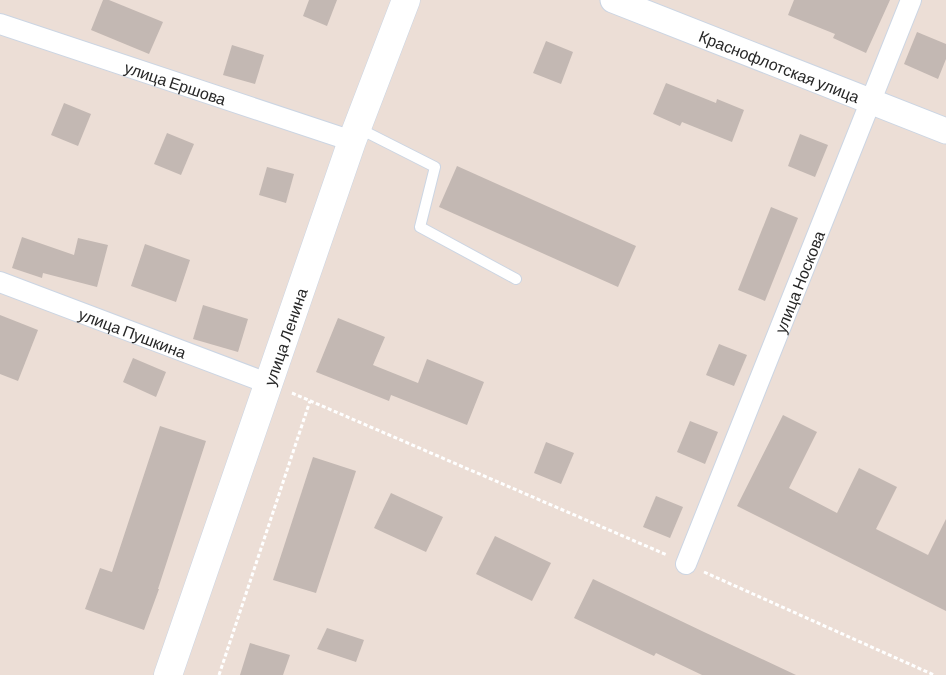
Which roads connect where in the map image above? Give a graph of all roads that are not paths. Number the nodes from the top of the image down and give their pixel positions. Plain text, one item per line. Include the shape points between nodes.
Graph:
1 (406, 0) edge
2 (614, 0) edge
3 (911, 0) edge
4 (0, 24) edge
5 (871, 102) junction
6 (946, 131) edge
7 (354, 134) junction
8 (516, 279) dead end
9 (0, 282) edge
10 (267, 382) junction
11 (686, 564) road end
12 (168, 675) edge

1 - 7 main road, улица Ленина
2 - 5 street, Краснофлотская улица
3 - 5 street, улица Носкова
4 - 7 street, улица Ершова
5 - 6 street, Краснофлотская улица
5 - 11 street, улица Носкова
7 - 8 lane via 435,167 420,227
7 - 10 main road, улица Ленина
9 - 10 street, улица Пушкина
10 - 12 main road, улица Ленина

